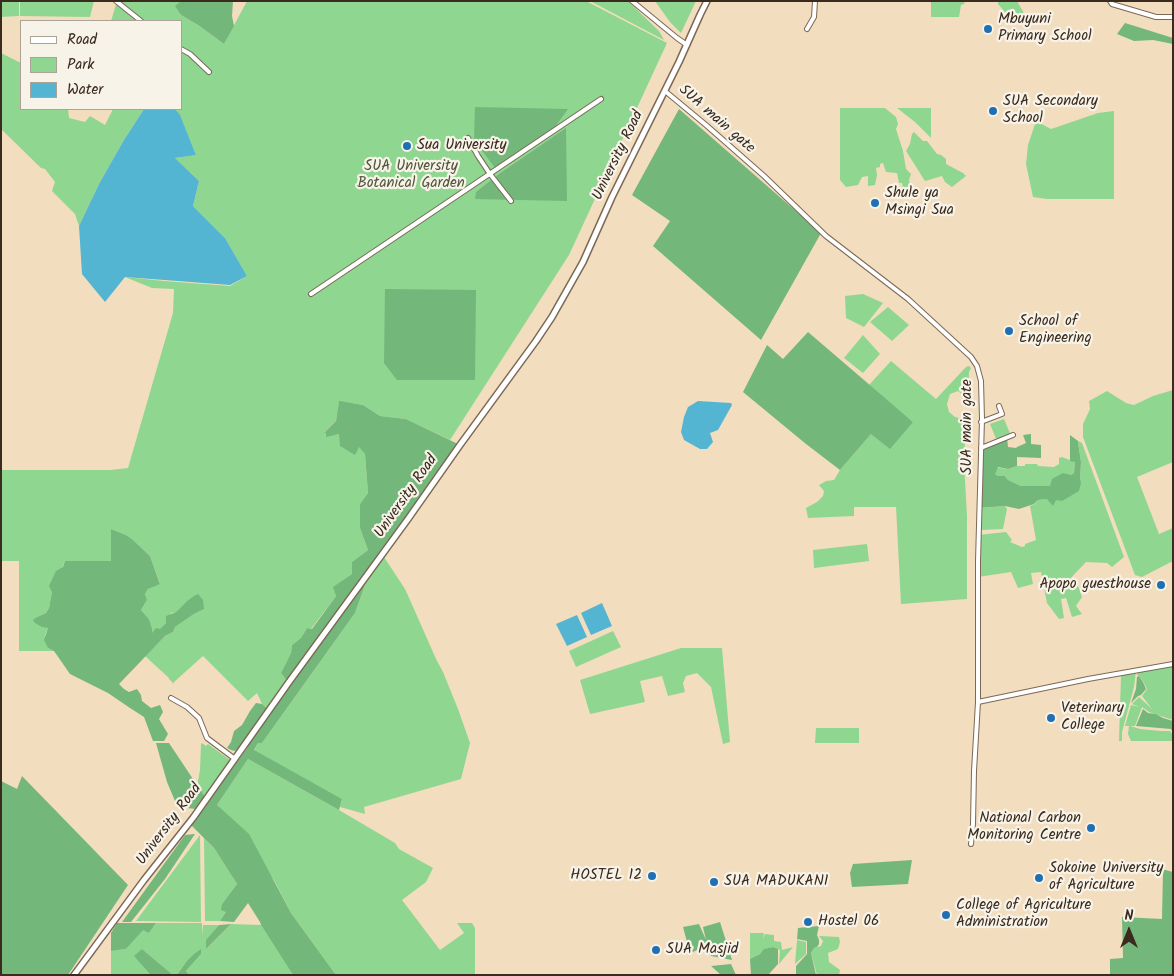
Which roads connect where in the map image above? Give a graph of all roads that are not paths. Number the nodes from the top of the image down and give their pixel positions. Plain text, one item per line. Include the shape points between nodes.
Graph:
1 (116, 1) edge
2 (632, 1) edge
3 (707, 1) edge
4 (815, 1) edge
5 (1110, 1) edge
6 (1173, 18) edge
7 (141, 20) edge
8 (807, 29) dead end
9 (687, 44) junction
10 (182, 50) edge
11 (209, 72) dead end
12 (665, 90) junction
13 (600, 99) dead end
14 (468, 138) dead end
15 (490, 174) junction
16 (512, 201) dead end
17 (311, 294) dead end
18 (999, 406) dead end
19 (982, 422) junction
20 (1012, 435) dead end
21 (981, 448) junction
22 (1173, 664) edge
23 (171, 698) dead end
24 (978, 702) junction
25 (235, 758) junction
26 (971, 844) dead end
27 (74, 975) edge

1 - 7 street
2 - 9 street
3 - 9 main road, University Road
4 - 8 street via 814,17
5 - 6 street via 1156,17
9 - 12 main road, University Road
10 - 11 street
12 - 19 street, SUA main gate via 764,176 826,236 908,299 971,357 981,381
12 - 25 main road, University Road via 583,262 552,317
13 - 15 street
14 - 15 street
15 - 16 street
15 - 17 street
18 - 19 street via 1002,414
19 - 21 street, SUA main gate
20 - 21 street
21 - 24 street, SUA main gate
22 - 24 street
23 - 25 street via 187,706 199,718 207,738
24 - 26 street, SUA main gate
25 - 27 main road, University Road

